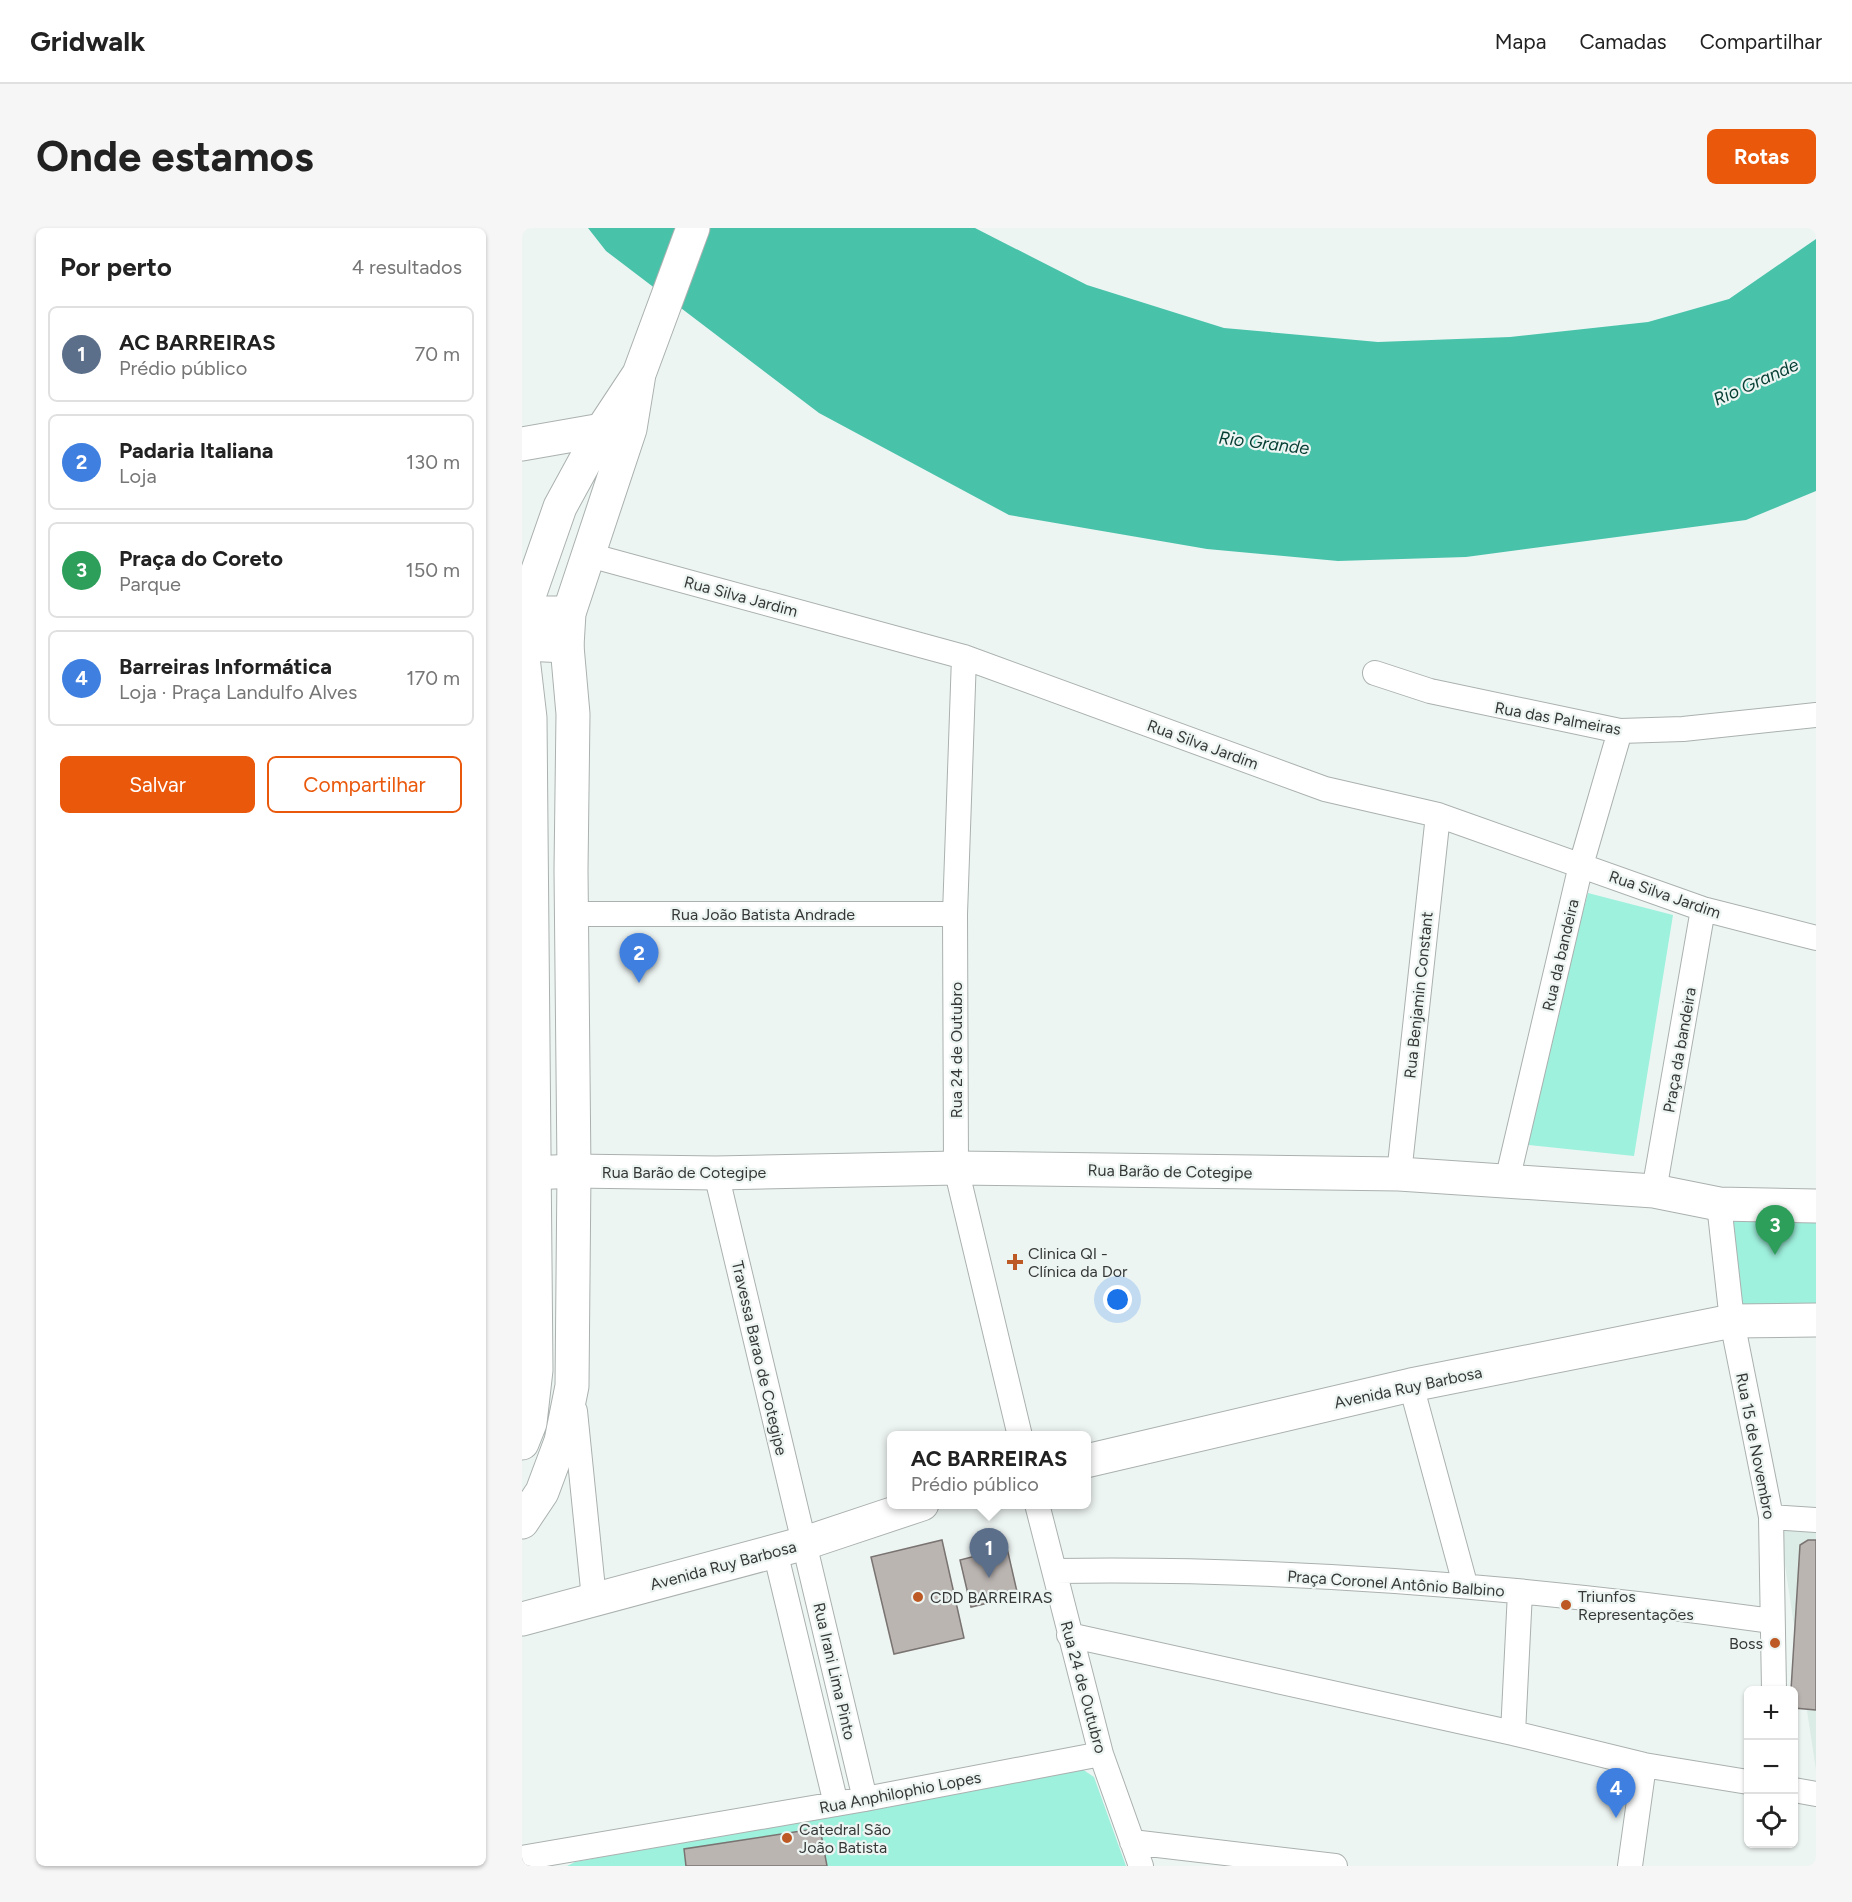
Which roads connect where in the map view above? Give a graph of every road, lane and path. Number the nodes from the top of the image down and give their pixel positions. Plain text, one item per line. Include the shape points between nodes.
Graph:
1 (693, 228) edge
2 (639, 374) junction
3 (602, 430) junction
4 (522, 444) edge
5 (589, 555) junction
6 (569, 613) junction
7 (522, 625) edge
8 (567, 646) junction
9 (522, 649) edge
10 (964, 657) junction
11 (1375, 673) dead end
12 (1816, 715) edge
13 (1620, 731) junction
14 (1438, 815) junction
15 (1581, 865) junction
16 (1703, 909) junction
17 (571, 914) junction
18 (955, 914) junction
19 (1816, 938) edge
20 (956, 1168) junction
21 (574, 1171) junction
22 (528, 1173) edge
23 (716, 1173) junction
24 (1399, 1174) junction
25 (1507, 1181) junction
26 (1654, 1191) junction
27 (1719, 1204) junction
28 (1816, 1206) edge
29 (1816, 1320) edge
30 (1732, 1321) junction
31 (1411, 1385) junction
32 (572, 1386) junction
33 (1019, 1431) edge
34 (522, 1443) edge
35 (1091, 1460) edge
36 (907, 1509) edge
37 (1038, 1509) edge
38 (1771, 1518) junction
39 (1816, 1520) edge
40 (522, 1522) edge
41 (790, 1547) junction
42 (1055, 1571) junction
43 (1466, 1584) junction
44 (1520, 1592) junction
45 (594, 1599) junction
46 (522, 1619) edge
47 (1772, 1621) junction
48 (1069, 1635) junction
49 (1774, 1686) edge
50 (1513, 1733) junction
51 (1101, 1754) junction
52 (1644, 1765) junction
53 (1744, 1781) edge
54 (1798, 1791) edge
55 (1816, 1794) edge
56 (865, 1799) junction
57 (836, 1804) junction
58 (1132, 1842) junction
59 (570, 1848) junction
60 (522, 1858) edge
61 (1292, 1864) edge
62 (1325, 1865) edge
63 (546, 1866) edge
64 (1141, 1866) edge
65 (1630, 1866) edge

1 - 2 main road
2 - 3 main road
2 - 5 main road via 630,429
3 - 4 main road
3 - 7 main road via 560,507
5 - 6 main road
5 - 10 street, Rua Silva Jardim
6 - 7 main road
6 - 8 main road
7 - 8 main road
8 - 17 main road via 573,714
9 - 22 main road via 530,718
10 - 14 street, Rua Silva Jardim via 1324,789
10 - 18 street, Rua 24 de Outubro
11 - 13 street, Rua das Palmeiras via 1472,701
12 - 13 street, Rua das Palmeiras via 1683,729
13 - 15 street, Rua da bandeira
14 - 15 street, Rua Silva Jardim
14 - 24 street, Rua Benjamin Constant
15 - 16 street, Rua Silva Jardim
15 - 25 street, Rua da bandeira
16 - 19 street, Rua Silva Jardim
16 - 26 street, Praça da bandeira
17 - 18 street, Rua João Batista Andrade
17 - 21 main road
18 - 20 street, Rua 24 de Outubro
20 - 23 main road, Rua Barão de Cotegipe
20 - 24 main road, Rua Barão de Cotegipe
20 - 33 street, Rua 24 de Outubro
21 - 22 main road, Rua Barão de Cotegipe
21 - 23 main road, Rua Barão de Cotegipe
21 - 32 main road
22 - 34 main road via 536,1370 530,1423
23 - 41 street, Travessa Barao de Cotegipe
24 - 25 main road, Rua Barão de Cotegipe
25 - 26 main road, Rua Barão de Cotegipe
26 - 27 main road, Rua Barão de Cotegipe
27 - 28 main road, Rua Barão de Cotegipe
27 - 30 street, Rua 15 de Novembro
29 - 30 main road, Avenida Ruy Barbosa
30 - 31 main road, Avenida Ruy Barbosa
30 - 38 street, Rua 15 de Novembro
31 - 35 main road, Avenida Ruy Barbosa
31 - 43 street
32 - 40 main road via 561,1441 542,1492
32 - 45 street
36 - 41 main road, Avenida Ruy Barbosa
37 - 42 street, Rua 24 de Outubro
38 - 39 street
38 - 47 street, Rua 15 de Novembro
41 - 45 main road, Avenida Ruy Barbosa
41 - 56 street, Rua Irani Lima Pinto
41 - 57 street, Rua Irani Lima Pinto
42 - 43 street, Praça Coronel Antônio Balbino via 1154,1569
42 - 48 street, Rua 24 de Outubro
43 - 44 street, Praça Coronel Antônio Balbino
44 - 47 street, Praça Coronel Antônio Balbino
44 - 50 street
45 - 46 main road, Avenida Ruy Barbosa
47 - 49 street, Rua 15 de Novembro
48 - 50 street
48 - 51 street, Rua 24 de Outubro
50 - 52 street
51 - 56 street, Rua Anphilophio Lopes
51 - 58 street, Rua 24 de Outubro
52 - 53 street
52 - 65 street
54 - 55 street
56 - 57 street, Rua Anphilophio Lopes
57 - 59 street, Rua Anphilophio Lopes
58 - 61 street
58 - 64 street, Rua 24 de Outubro
59 - 60 street, Rua Anphilophio Lopes
59 - 63 street
61 - 62 street

